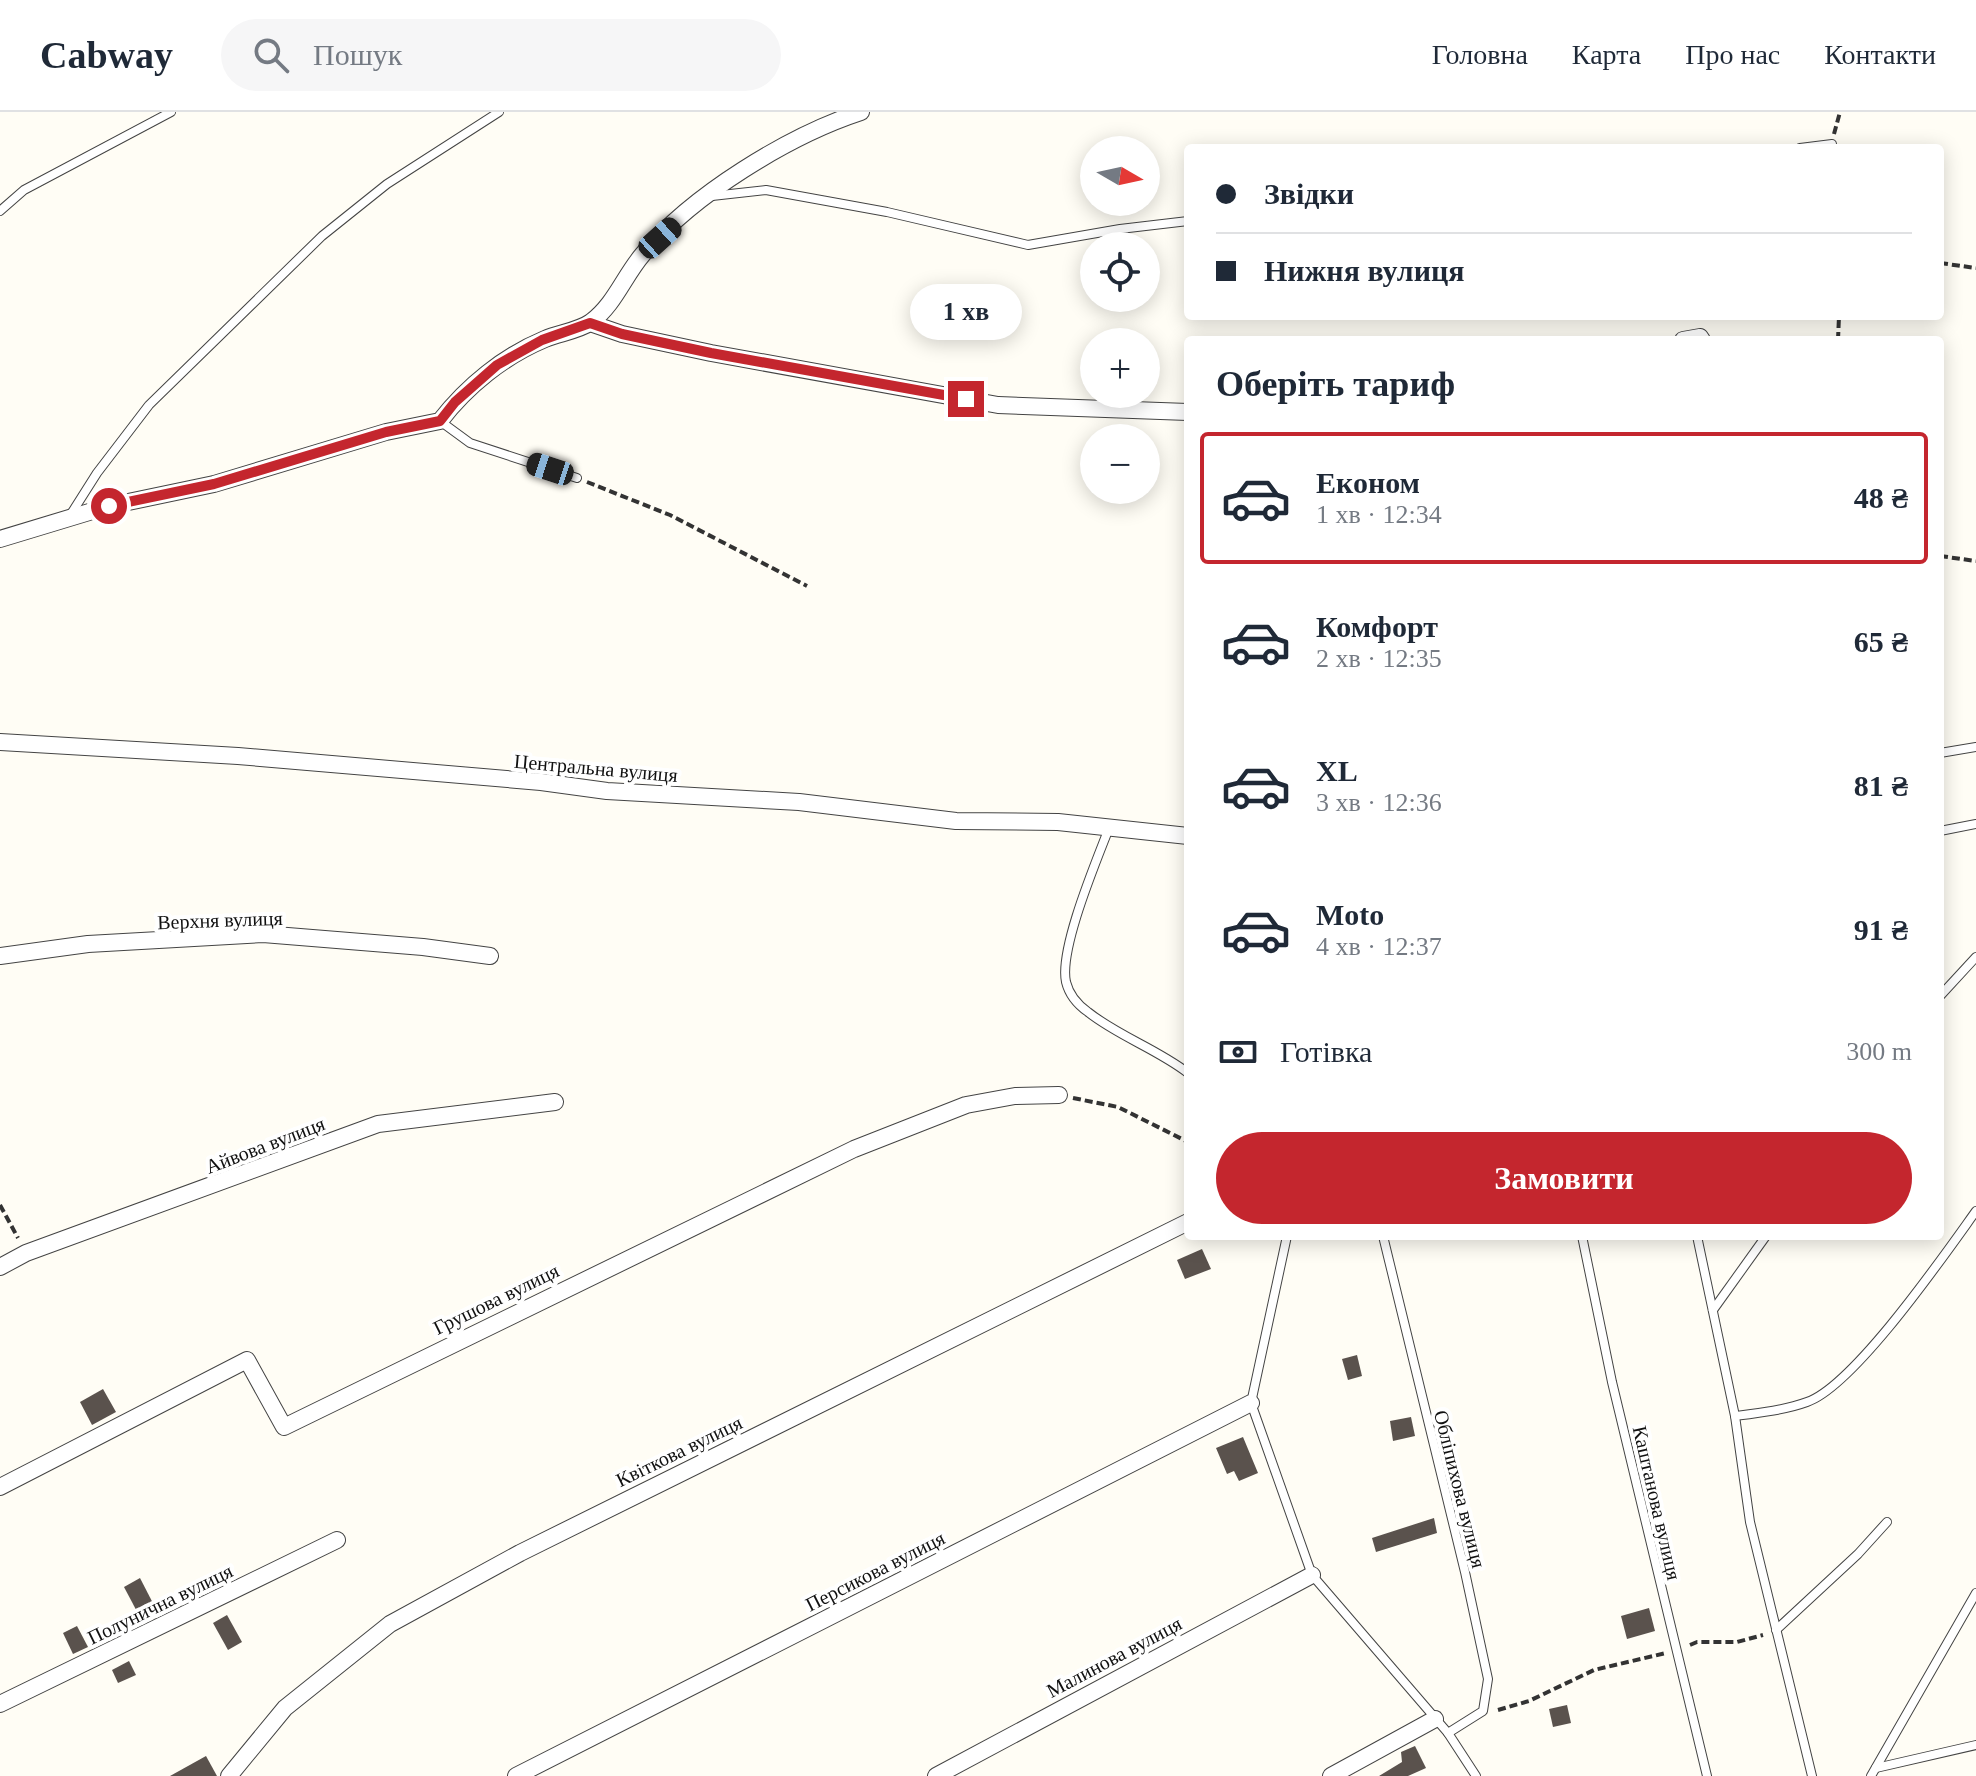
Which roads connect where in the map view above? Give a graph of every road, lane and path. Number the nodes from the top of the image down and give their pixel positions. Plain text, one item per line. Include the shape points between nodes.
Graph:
1 (171, 112) edge
2 (499, 112) edge
3 (861, 112) edge
4 (704, 197) junction
5 (0, 211) edge
6 (1184, 221) edge
7 (1944, 264) edge
8 (1976, 268) edge
9 (590, 323) junction
10 (1184, 412) edge
11 (440, 421) junction
12 (577, 478) joint
13 (69, 518) junction
14 (0, 539) edge
15 (1944, 557) edge
16 (1976, 561) edge
17 (807, 586) dead end
18 (0, 742) edge
19 (1976, 747) edge
20 (1944, 752) edge
21 (1976, 824) edge
22 (1110, 828) junction
23 (1944, 830) edge
24 (1184, 836) edge
25 (0, 956) edge
26 (490, 956) dead end
27 (1976, 957) edge
28 (1944, 992) edge
29 (1184, 1070) edge
30 (1059, 1095) joint
31 (555, 1102) dead end
32 (1184, 1140) edge
33 (0, 1205) edge
34 (1976, 1211) edge
35 (1184, 1224) edge
36 (1286, 1240) edge
37 (1384, 1240) edge
38 (1583, 1240) edge
39 (1698, 1240) edge
40 (1763, 1240) edge
41 (26, 1253) junction
42 (0, 1267) edge
43 (1713, 1310) junction
44 (1251, 1403) junction
45 (1735, 1416) junction
46 (0, 1487) edge
47 (1887, 1522) dead end
48 (337, 1540) dead end
49 (1312, 1575) junction
50 (1976, 1593) edge
51 (1776, 1630) junction
52 (1676, 1651) junction
53 (0, 1704) edge
54 (1483, 1711) junction
55 (1435, 1719) junction
56 (1448, 1733) junction
57 (1976, 1745) edge
58 (1874, 1772) edge
59 (229, 1776) edge
60 (516, 1776) edge
61 (936, 1776) edge
62 (1331, 1776) edge
63 (1476, 1776) edge
64 (1707, 1776) edge
65 (1812, 1776) edge

1 - 5 lane via 24,190
2 - 13 lane via 387,184 322,236 149,405
3 - 4 street via 769,155
4 - 6 lane via 766,190 1028,245
4 - 9 street via 642,255 619,292
7 - 8 path
9 - 10 street via 711,353 998,405
9 - 11 street via 542,340 497,365
11 - 12 lane via 470,443
11 - 13 street
12 - 17 path via 670,515
13 - 14 street
15 - 16 path
18 - 22 street, Центральна вулиця via 799,802 956,821
19 - 20 lane
21 - 23 lane
22 - 24 street, Центральна вулиця
22 - 29 lane via 1079,912 1066,983 1088,1012
25 - 26 street, Верхня вулиця via 88,944 263,934
27 - 28 lane
30 - 32 path via 1118,1107
30 - 46 street, Грушова вулиця via 966,1105 854,1149 284,1427 247,1360
31 - 41 street, Айвова вулиця via 378,1124
33 - 41 path
34 - 45 lane via 1920,1288 1834,1385 1810,1402
35 - 59 street, Квіткова вулиця via 520,1553 390,1624 285,1708
36 - 44 lane
37 - 54 lane, Обліпихова вулиця via 1488,1679
38 - 52 lane, Каштанова вулиця
39 - 43 lane
40 - 43 lane
41 - 42 street, Айвова вулиця
43 - 45 lane
44 - 49 lane
44 - 60 street, Персикова вулиця
45 - 51 lane via 1750,1522
47 - 51 lane
48 - 53 street, Полунична вулиця
49 - 55 lane
49 - 61 street, Малинова вулиця
50 - 58 lane
51 - 52 path via 1737,1642 1697,1642
51 - 65 lane
52 - 54 path via 1594,1670 1506,1709
52 - 64 lane, Каштанова вулиця
54 - 56 lane
55 - 56 lane
55 - 62 street
56 - 63 lane
57 - 58 lane

